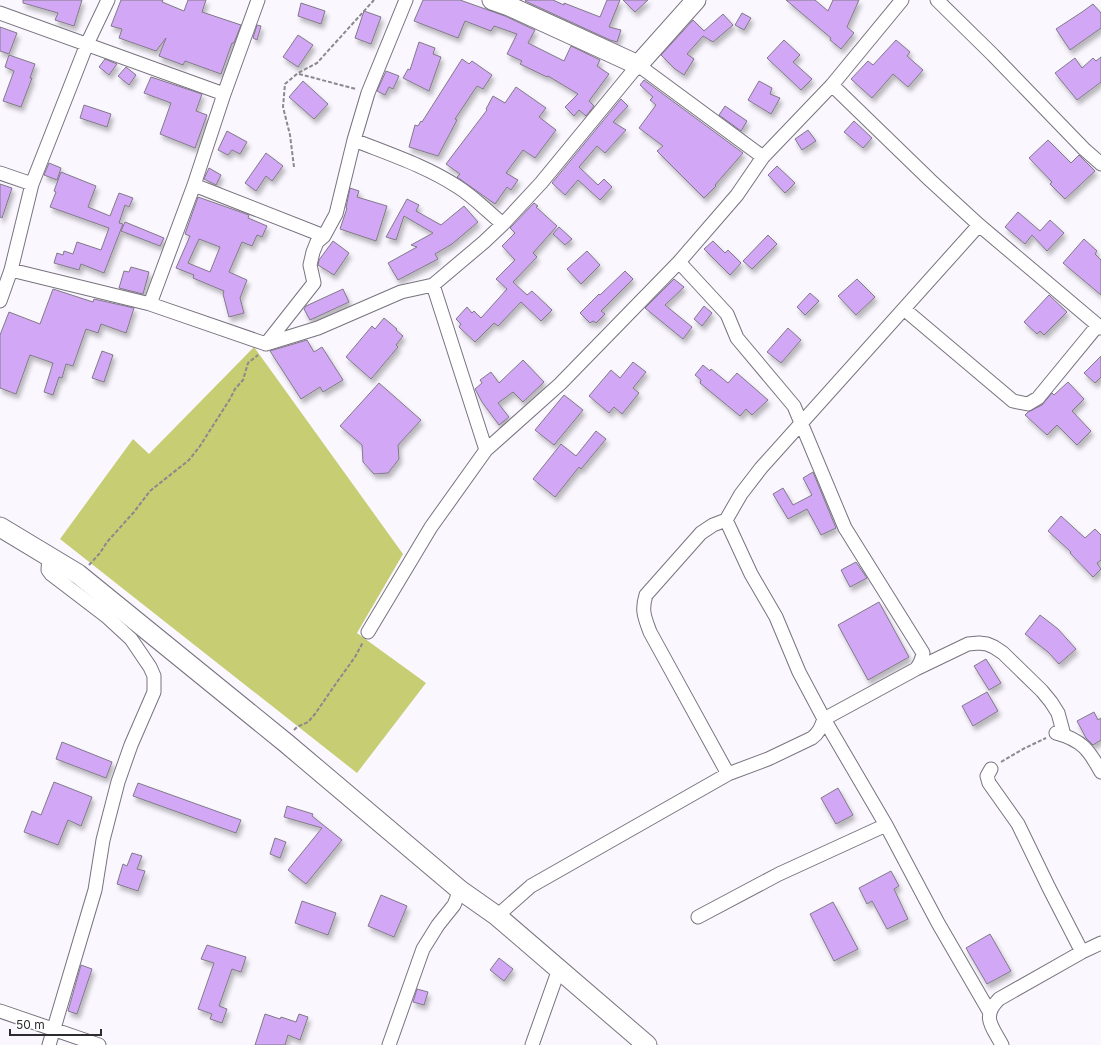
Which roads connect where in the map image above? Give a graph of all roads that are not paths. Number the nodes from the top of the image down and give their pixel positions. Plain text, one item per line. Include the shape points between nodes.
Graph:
1 (108, 0) edge
2 (258, 0) edge
3 (406, 0) edge
4 (696, 0) edge
5 (902, 0) edge
6 (936, 0) edge
7 (504, 2) edge
8 (0, 13) edge
9 (87, 44) junction
10 (638, 65) junction
11 (832, 85) junction
12 (224, 94) junction
13 (354, 140) junction
14 (763, 157) junction
15 (1101, 164) edge
16 (0, 173) edge
17 (32, 184) junction
18 (194, 185) junction
19 (503, 224) junction
20 (980, 225) junction
21 (324, 236) junction
22 (679, 262) junction
23 (11, 270) junction
24 (433, 284) junction
25 (0, 301) edge
26 (150, 304) junction
27 (904, 309) junction
28 (1099, 327) edge
29 (266, 344) junction
30 (801, 422) junction
31 (486, 450) junction
32 (726, 520) junction
33 (0, 527) edge
34 (49, 556) junction
35 (368, 632) road end
36 (916, 669) junction
37 (824, 719) junction
38 (991, 769) road end
39 (1101, 772) edge
40 (728, 774) junction
41 (886, 825) junction
42 (460, 890) junction
43 (497, 916) junction
44 (698, 917) dead end
45 (1101, 943) edge
46 (1082, 952) junction
47 (559, 969) junction
48 (0, 1011) edge
49 (989, 1011) junction
50 (54, 1029) junction
51 (49, 1045) edge
52 (99, 1045) edge
53 (389, 1045) edge
54 (532, 1045) edge
55 (647, 1045) edge
56 (1002, 1045) edge

1 - 9 street
2 - 12 street
3 - 13 street via 368,92
4 - 10 street
5 - 11 street
6 - 15 street
7 - 10 street
8 - 9 street
9 - 12 street
9 - 17 street
10 - 14 street
10 - 19 street via 541,183
11 - 14 street
11 - 20 street
12 - 18 street
13 - 19 street via 443,178 460,188
13 - 21 street via 336,214
14 - 22 street via 736,195
16 - 17 street
17 - 23 street
18 - 21 street
18 - 26 street
19 - 24 street
20 - 27 street
20 - 28 street
21 - 29 street via 317,242 310,265 314,283
22 - 30 street via 727,314 736,338 794,406
22 - 31 street via 560,384
23 - 25 street
23 - 26 street
24 - 29 street via 401,292 318,328
24 - 31 street
26 - 29 street
27 - 28 street via 1013,401 1028,404 1038,398
27 - 30 street
30 - 32 street via 741,494
30 - 36 street via 845,528 923,653
31 - 35 street via 431,527
32 - 37 street via 751,574 776,617 799,672
32 - 40 street via 701,533 646,596 643,613 650,632
33 - 34 street
34 - 42 street via 78,574 286,743
34 - 50 street via 48,570 51,574 106,616 130,639 154,676 154,692 118,782 103,840 95,890
36 - 37 street
36 - 39 street via 968,644 979,643 994,647 1042,691 1058,713 1060,734 1081,744 1090,753
37 - 40 street via 820,730 812,738
37 - 41 street
38 - 46 street via 987,776 989,783 1018,824
40 - 43 street via 530,886
41 - 44 street via 779,874
41 - 49 street
42 - 43 street
42 - 53 street via 454,905 424,948
43 - 47 street
45 - 46 street
46 - 49 street via 999,999
47 - 54 street
47 - 55 street
48 - 50 street
49 - 56 street via 989,1021
50 - 51 street
50 - 52 street

